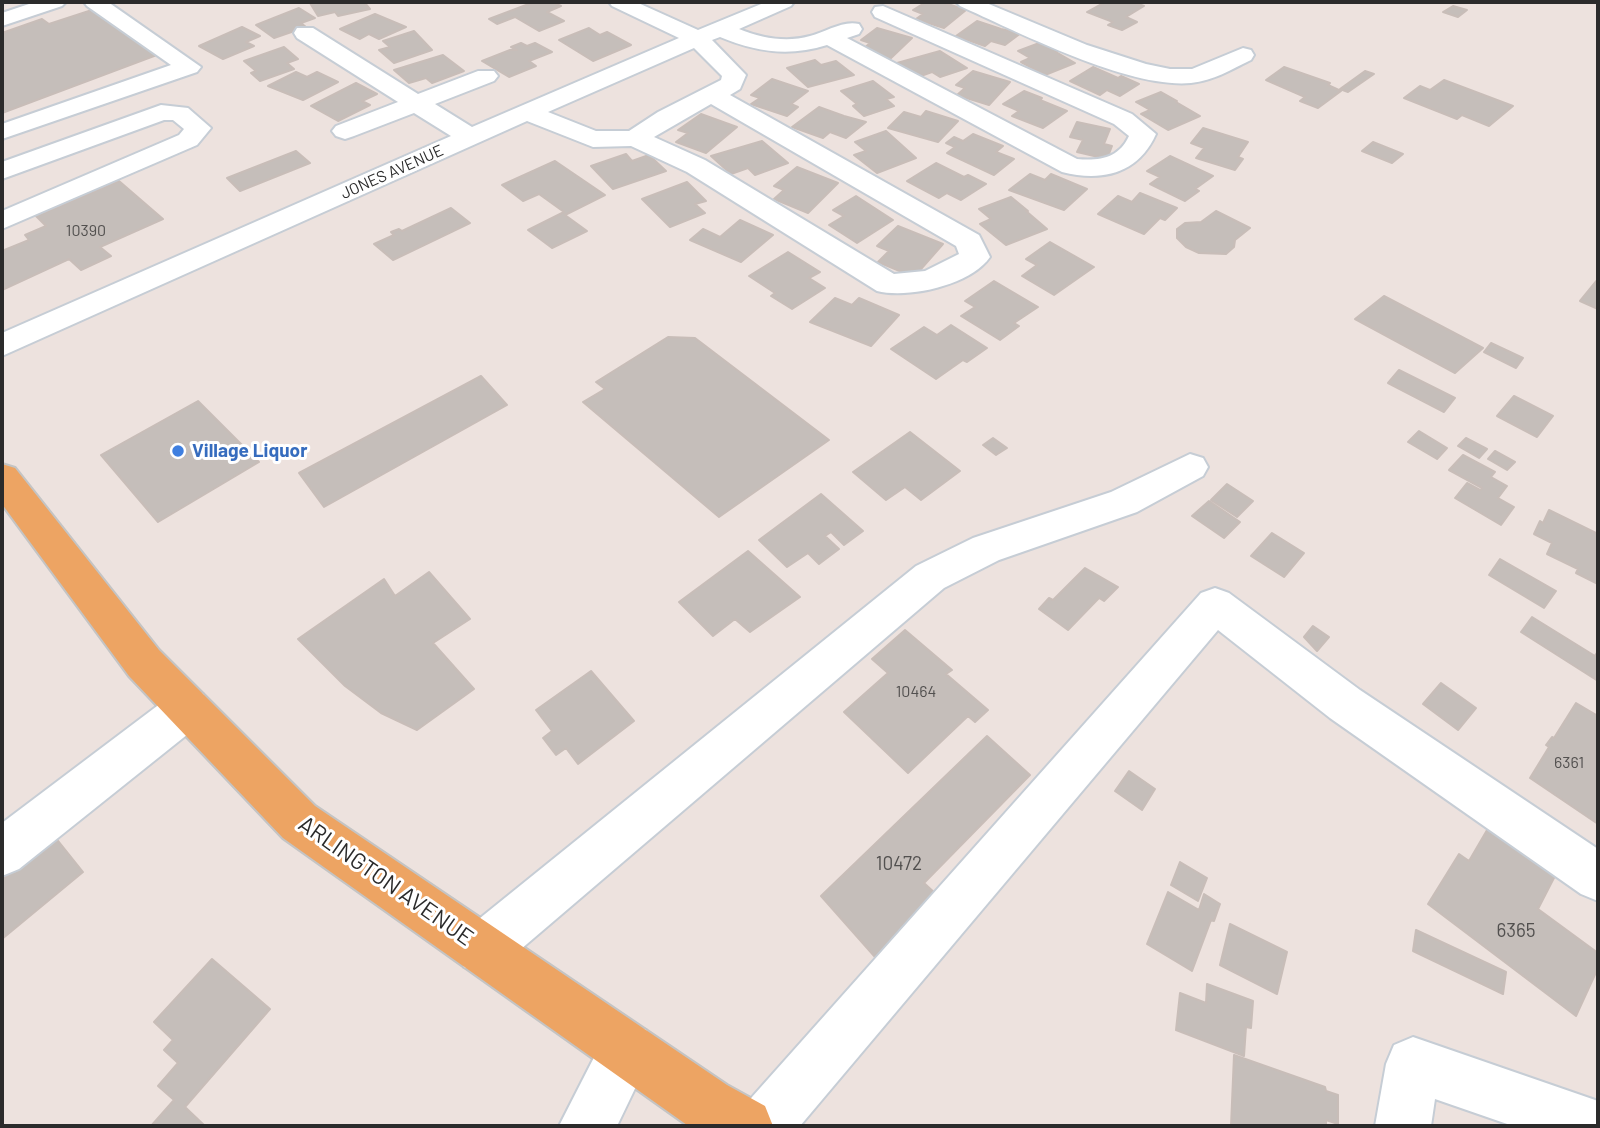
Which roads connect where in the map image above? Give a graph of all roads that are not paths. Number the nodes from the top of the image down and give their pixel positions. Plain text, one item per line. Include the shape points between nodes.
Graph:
1 (55, 2) edge
2 (94, 2) edge
3 (619, 2) edge
4 (785, 2) edge
5 (967, 2) edge
6 (888, 7) edge
7 (2, 20) edge
8 (305, 33) dead end
9 (708, 34) junction
10 (828, 37) junction
11 (1243, 55) dead end
12 (486, 76) dead end
13 (713, 95) junction
14 (416, 103) junction
15 (527, 113) junction
16 (345, 131) dead end
17 (2, 132) edge
18 (470, 137) junction
19 (635, 138) junction
20 (2, 171) edge
21 (2, 221) edge
22 (2, 345) edge
23 (1190, 467) dead end
24 (2, 478) edge
25 (188, 708) junction
26 (2, 852) edge
27 (1598, 877) edge
28 (482, 949) junction
29 (627, 1048) junction
30 (587, 1126) edge
31 (745, 1126) edge
32 (764, 1126) edge
33 (1403, 1126) edge
34 (1592, 1126) edge

1 - 7 street
2 - 17 street via 189,67
3 - 9 street
4 - 9 street, JONES AVENUE
5 - 11 street via 1068,45 1164,76 1193,76
6 - 10 street
6 - 10 street via 1123,119 1143,134 1138,150 1121,162 1097,169 1071,166
8 - 14 street
9 - 10 street via 782,47
9 - 13 street via 734,75 732,84
9 - 15 street, JONES AVENUE
12 - 14 street
13 - 19 street
13 - 19 street via 969,240 975,257 953,272 916,284 888,284 696,166
14 - 16 street
14 - 18 street
15 - 18 street, JONES AVENUE
15 - 19 street via 593,139
18 - 22 street, JONES AVENUE
20 - 21 street via 161,112 179,113 198,128 188,140
23 - 28 street via 1124,502 986,549 930,577
24 - 25 main road, ARLINGTON AVENUE via 144,663
25 - 26 street
25 - 28 main road, ARLINGTON AVENUE via 299,822
27 - 32 street via 1345,704 1215,605
28 - 29 main road, ARLINGTON AVENUE
29 - 30 street
29 - 31 main road, ARLINGTON AVENUE
33 - 34 street via 1413,1064

